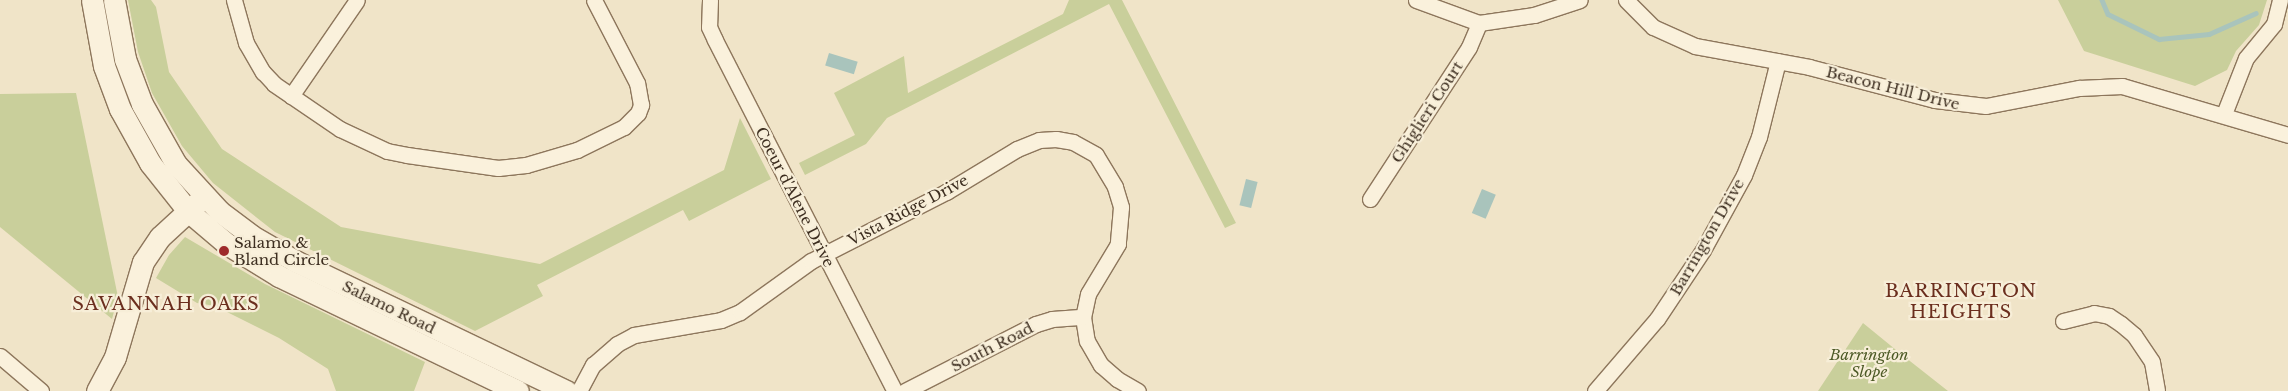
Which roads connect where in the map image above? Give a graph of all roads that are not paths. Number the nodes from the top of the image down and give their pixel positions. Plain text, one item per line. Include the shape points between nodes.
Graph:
1 (92, 0) edge
2 (114, 0) edge
3 (234, 0) edge
4 (357, 0) edge
5 (594, 0) edge
6 (710, 0) edge
7 (1416, 0) edge
8 (1580, 0) edge
9 (1626, 0) edge
10 (2280, 0) edge
11 (1479, 23) junction
12 (1778, 61) junction
13 (291, 96) junction
14 (2224, 114) junction
15 (2288, 135) edge
16 (204, 197) junction
17 (1370, 199) dead end
18 (188, 211) junction
19 (824, 254) junction
20 (1083, 317) junction
21 (2063, 321) dead end
22 (0, 356) edge
23 (41, 391) edge
24 (97, 391) edge
25 (518, 391) edge
26 (566, 391) edge
27 (579, 391) edge
28 (895, 391) edge
29 (905, 391) edge
30 (1138, 391) edge
31 (1595, 391) edge
32 (2158, 391) edge

1 - 18 main road, Salamo Road via 104,66 120,109 150,163
2 - 16 main road, Salamo Road via 125,59 142,104 176,164
3 - 13 street via 252,56 274,84
4 - 13 street
5 - 13 street via 632,73 641,105 632,122 624,127 552,158 498,168 407,156 340,129
6 - 19 street, Coeur d'Alene Drive via 709,27
7 - 11 street
8 - 11 street via 1534,15
9 - 12 street, Beacon Hill Drive via 1653,28 1680,41
10 - 14 street via 2274,24 2246,58
11 - 17 street, Ghiglieri Court via 1469,47
12 - 14 street, Beacon Hill Drive via 1916,96 1976,107 2079,88 2122,86
12 - 31 street, Barrington Drive via 1759,137 1744,175 1703,250 1657,319
14 - 15 street, Beacon Hill Drive
16 - 18 main road
16 - 26 main road, Salamo Road via 245,231 295,261
18 - 24 main road via 160,237 143,262 116,358
18 - 25 main road, Salamo Road via 227,244 279,276
19 - 20 street, Vista Ridge Drive via 946,192 1018,149 1039,140 1065,139 1096,156 1111,179 1122,207 1118,244 1088,294
19 - 27 street, Vista Ridge Drive via 740,312 721,320 634,335 617,344 593,365
19 - 28 street, Coeur d'Alene Drive
20 - 29 street, South Road via 1058,318 1036,324
20 - 30 street via 1087,341 1101,365
21 - 32 street via 2094,313 2109,316 2121,324 2134,335 2152,362
22 - 23 street

